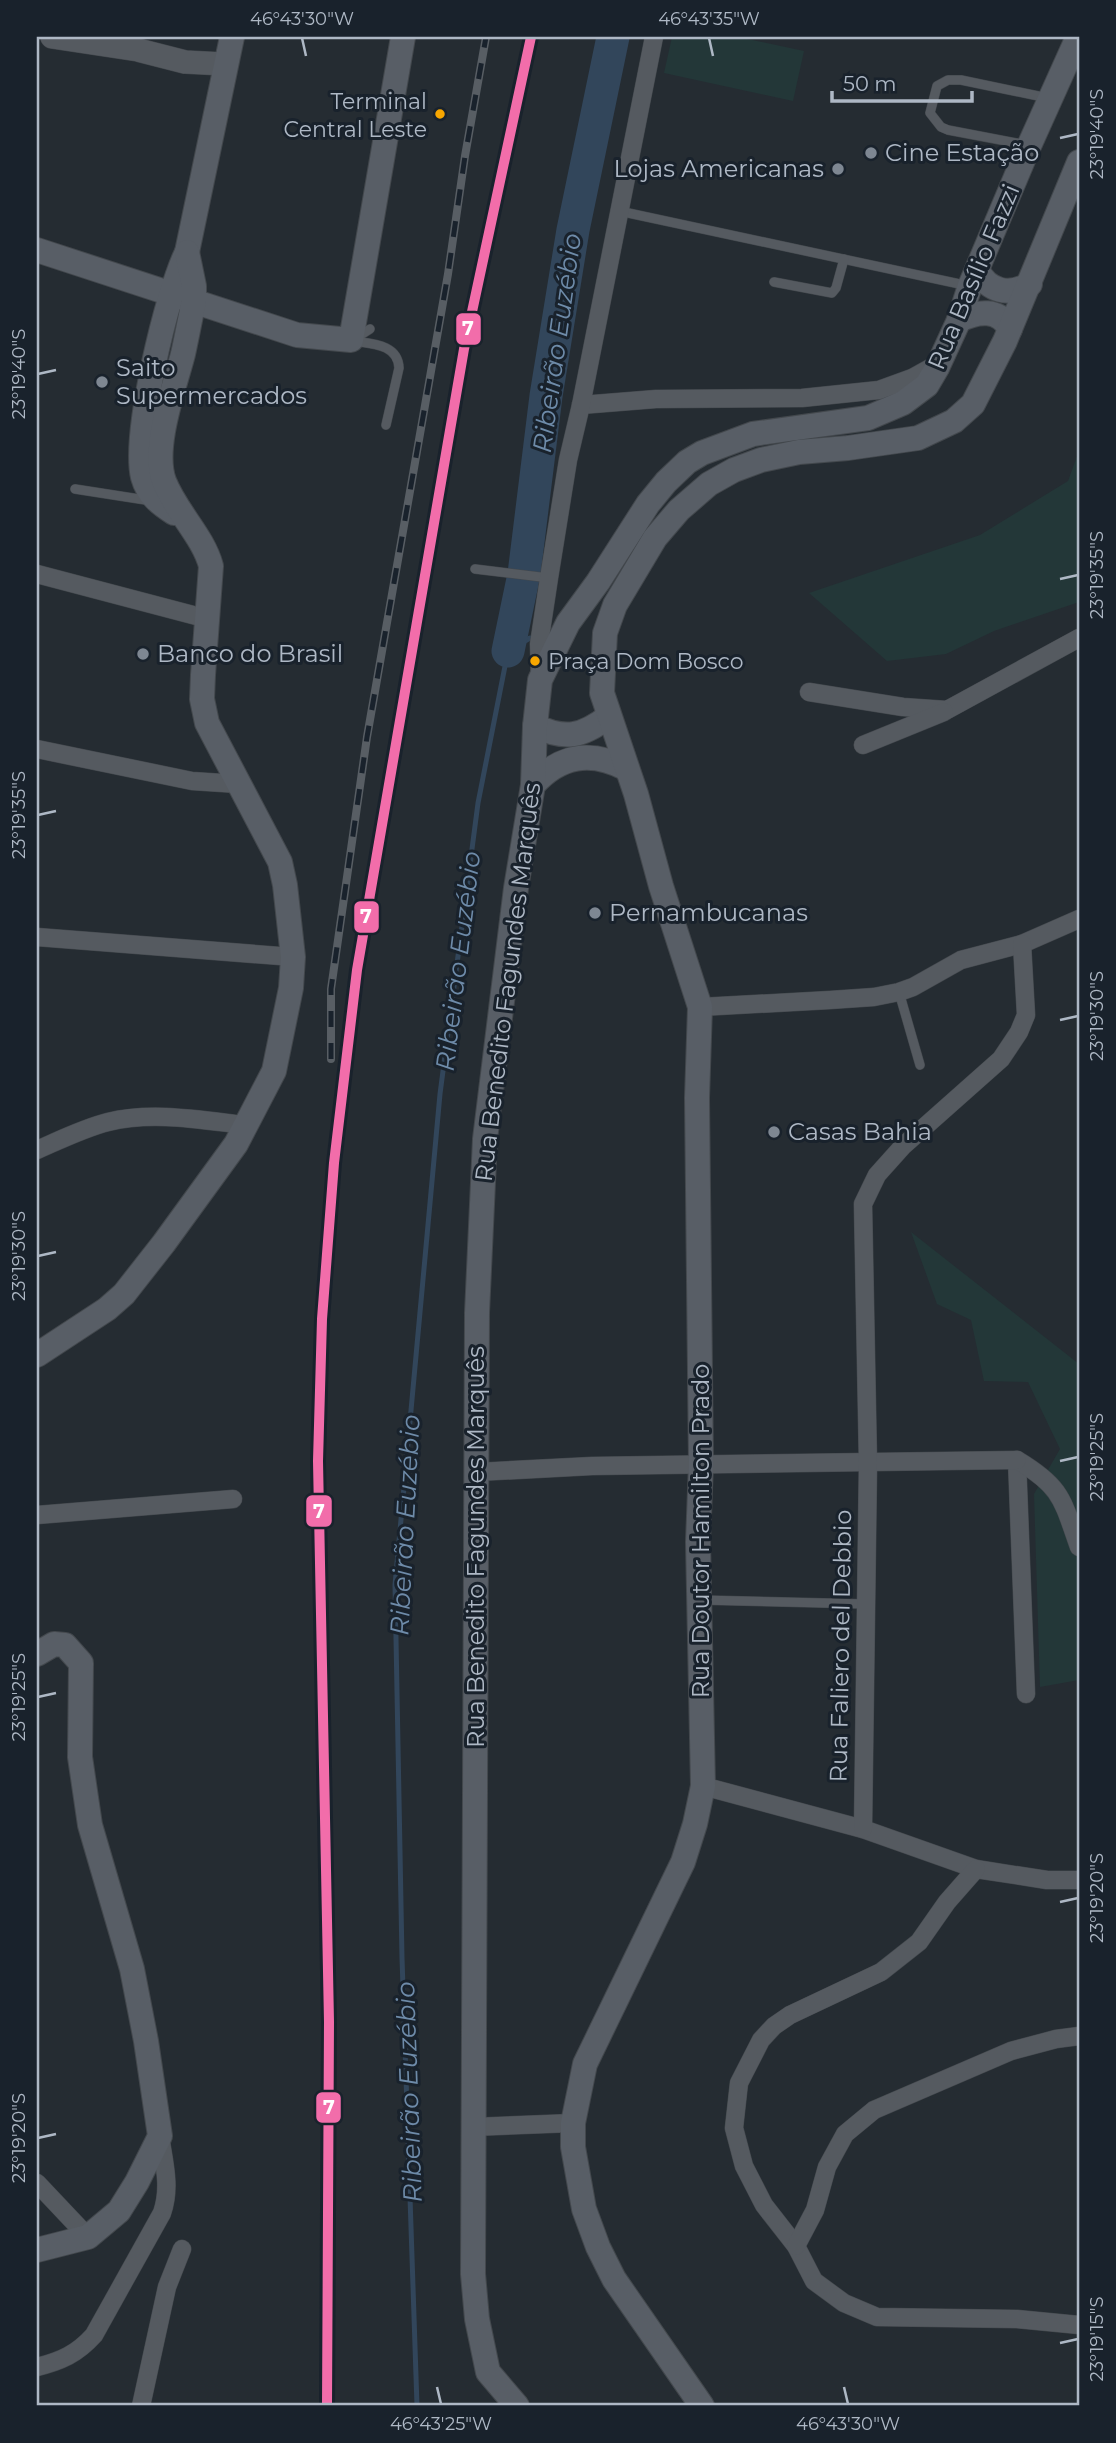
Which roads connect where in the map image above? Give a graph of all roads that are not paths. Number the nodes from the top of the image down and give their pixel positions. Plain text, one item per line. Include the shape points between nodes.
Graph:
1 (52, 37) edge
2 (232, 37) edge
3 (403, 37) edge
4 (654, 37) edge
5 (1078, 37) edge
6 (225, 64) junction
7 (1071, 67) edge
8 (1050, 99) junction
9 (1029, 146) junction
10 (1079, 162) edge
11 (619, 211) junction
12 (37, 250) edge
13 (844, 259) junction
14 (974, 278) junction
15 (774, 282) dead end
16 (1030, 284) junction
17 (183, 297) junction
18 (959, 320) junction
19 (1010, 330) junction
20 (361, 334) junction
21 (940, 362) junction
22 (581, 405) junction
23 (386, 425) dead end
24 (75, 489) dead end
25 (172, 507) junction
26 (475, 569) dead end
27 (37, 574) edge
28 (549, 578) junction
29 (208, 619) junction
30 (604, 633) joint
31 (1079, 638) edge
32 (540, 680) junction
33 (809, 692) dead end
34 (947, 710) junction
35 (608, 716) junction
36 (534, 726) junction
37 (863, 745) dead end
38 (37, 748) edge
39 (627, 769) junction
40 (238, 784) junction
41 (533, 785) junction
42 (1079, 919) edge
43 (37, 937) edge
44 (1022, 944) junction
45 (293, 957) junction
46 (899, 992) junction
47 (700, 1007) junction
48 (919, 1065) dead end
49 (245, 1125) junction
50 (37, 1150) edge
51 (37, 1355) edge
52 (1017, 1460) junction
53 (868, 1463) junction
54 (701, 1464) junction
55 (477, 1472) junction
56 (233, 1499) dead end
57 (37, 1514) edge
58 (1079, 1546) edge
59 (700, 1600) junction
60 (866, 1604) junction
61 (37, 1654) edge
62 (1026, 1694) dead end
63 (704, 1786) junction
64 (863, 1829) junction
65 (976, 1869) junction
66 (1079, 1880) edge
67 (1079, 2036) edge
68 (573, 2123) junction
69 (472, 2127) junction
70 (160, 2136) junction
71 (37, 2183) edge
72 (88, 2237) junction
73 (796, 2246) junction
74 (182, 2249) dead end
75 (37, 2250) edge
76 (1079, 2325) edge
77 (37, 2367) edge
78 (488, 2372) junction
79 (695, 2400) edge
80 (141, 2406) edge
81 (498, 2406) edge
82 (517, 2406) edge

1 - 6 street via 185,62
2 - 6 main road
3 - 20 main road
4 - 11 street
5 - 7 main road, Rua Basílio Fazzi
6 - 17 main road via 187,253
7 - 8 main road, Rua Basílio Fazzi
8 - 9 main road, Rua Basílio Fazzi
8 - 9 lane via 961,80 937,86 930,113 941,127
9 - 14 main road, Rua Basílio Fazzi
10 - 16 main road, Rua Basílio Fazzi
11 - 13 lane
11 - 22 street
12 - 17 main road
13 - 14 lane
13 - 15 lane via 832,293
14 - 16 main road via 993,289 1012,291
14 - 18 main road, Rua Basílio Fazzi
16 - 19 main road, Rua Basílio Fazzi
17 - 20 main road via 297,335
17 - 25 main road via 157,354 142,444 144,478
18 - 19 main road via 989,313 1000,317
18 - 21 main road, Rua Basílio Fazzi
19 - 30 main road, Rua Basílio Fazzi via 973,404 933,432 909,440 761,460 709,484 655,538 615,605
20 - 23 lane via 399,358
21 - 22 street via 879,390 802,398 656,399
21 - 32 main road, Rua Basílio Fazzi via 918,393 877,415 753,434 687,462 649,504 568,623
22 - 28 street
24 - 25 lane
25 - 29 main road via 207,550 211,566
26 - 28 lane
27 - 29 street
28 - 32 street via 539,644
29 - 40 main road via 202,699 207,723
30 - 35 main road, Rua Doutor Hamilton Prado via 602,693
31 - 34 street
32 - 36 main road, Rua Benedito Fagundes Marquês
33 - 34 street
34 - 37 street
35 - 36 main road via 584,733 556,734
35 - 39 main road, Rua Doutor Hamilton Prado
36 - 41 main road, Rua Benedito Fagundes Marquês
38 - 40 street via 192,781
39 - 41 main road via 608,760 574,759 549,769
39 - 47 main road, Rua Doutor Hamilton Prado
40 - 45 main road via 280,862
41 - 55 main road, Rua Benedito Fagundes Marquês via 485,1139 477,1313
42 - 44 street
43 - 45 street
44 - 46 street via 961,960
44 - 53 street, Rua Faliero del Debbio via 1026,1014 1019,1032 1001,1059 903,1146 877,1175 863,1204
45 - 49 main road via 274,1071
46 - 47 street
46 - 48 lane
47 - 54 main road, Rua Doutor Hamilton Prado
49 - 50 street via 141,1117 109,1122
49 - 51 main road via 212,1178 124,1294
52 - 53 street
52 - 58 street via 1043,1475 1054,1488
52 - 62 street
53 - 54 street
53 - 60 street, Rua Faliero del Debbio
54 - 55 street
54 - 59 main road, Rua Doutor Hamilton Prado
55 - 69 main road, Rua Benedito Fagundes Marquês
56 - 57 street
59 - 60 lane
59 - 63 main road, Rua Doutor Hamilton Prado
60 - 64 street, Rua Faliero del Debbio
61 - 70 main road via 54,1644 65,1645 81,1663 80,1756 90,1825 132,1969
63 - 64 street
63 - 68 main road, Rua Doutor Hamilton Prado via 683,1862 585,2064
64 - 65 street
65 - 66 street
65 - 73 street via 919,1942 881,1972 774,2026 761,2040 739,2083 734,2128 744,2166 764,2205
67 - 73 street via 1012,2051 873,2110 845,2134
68 - 69 street
68 - 79 main road, Rua Doutor Hamilton Prado via 584,2209 598,2247 614,2279
69 - 78 main road, Rua Benedito Fagundes Marquês via 472,2274
70 - 72 main road via 119,2211
70 - 77 street via 167,2182 162,2213 94,2335 81,2350
71 - 72 street
72 - 75 main road
73 - 76 street via 814,2281 844,2303 877,2317 1017,2319
74 - 80 street via 167,2287
78 - 81 main road
78 - 82 main road, Rua Benedito Fagundes Marquês

